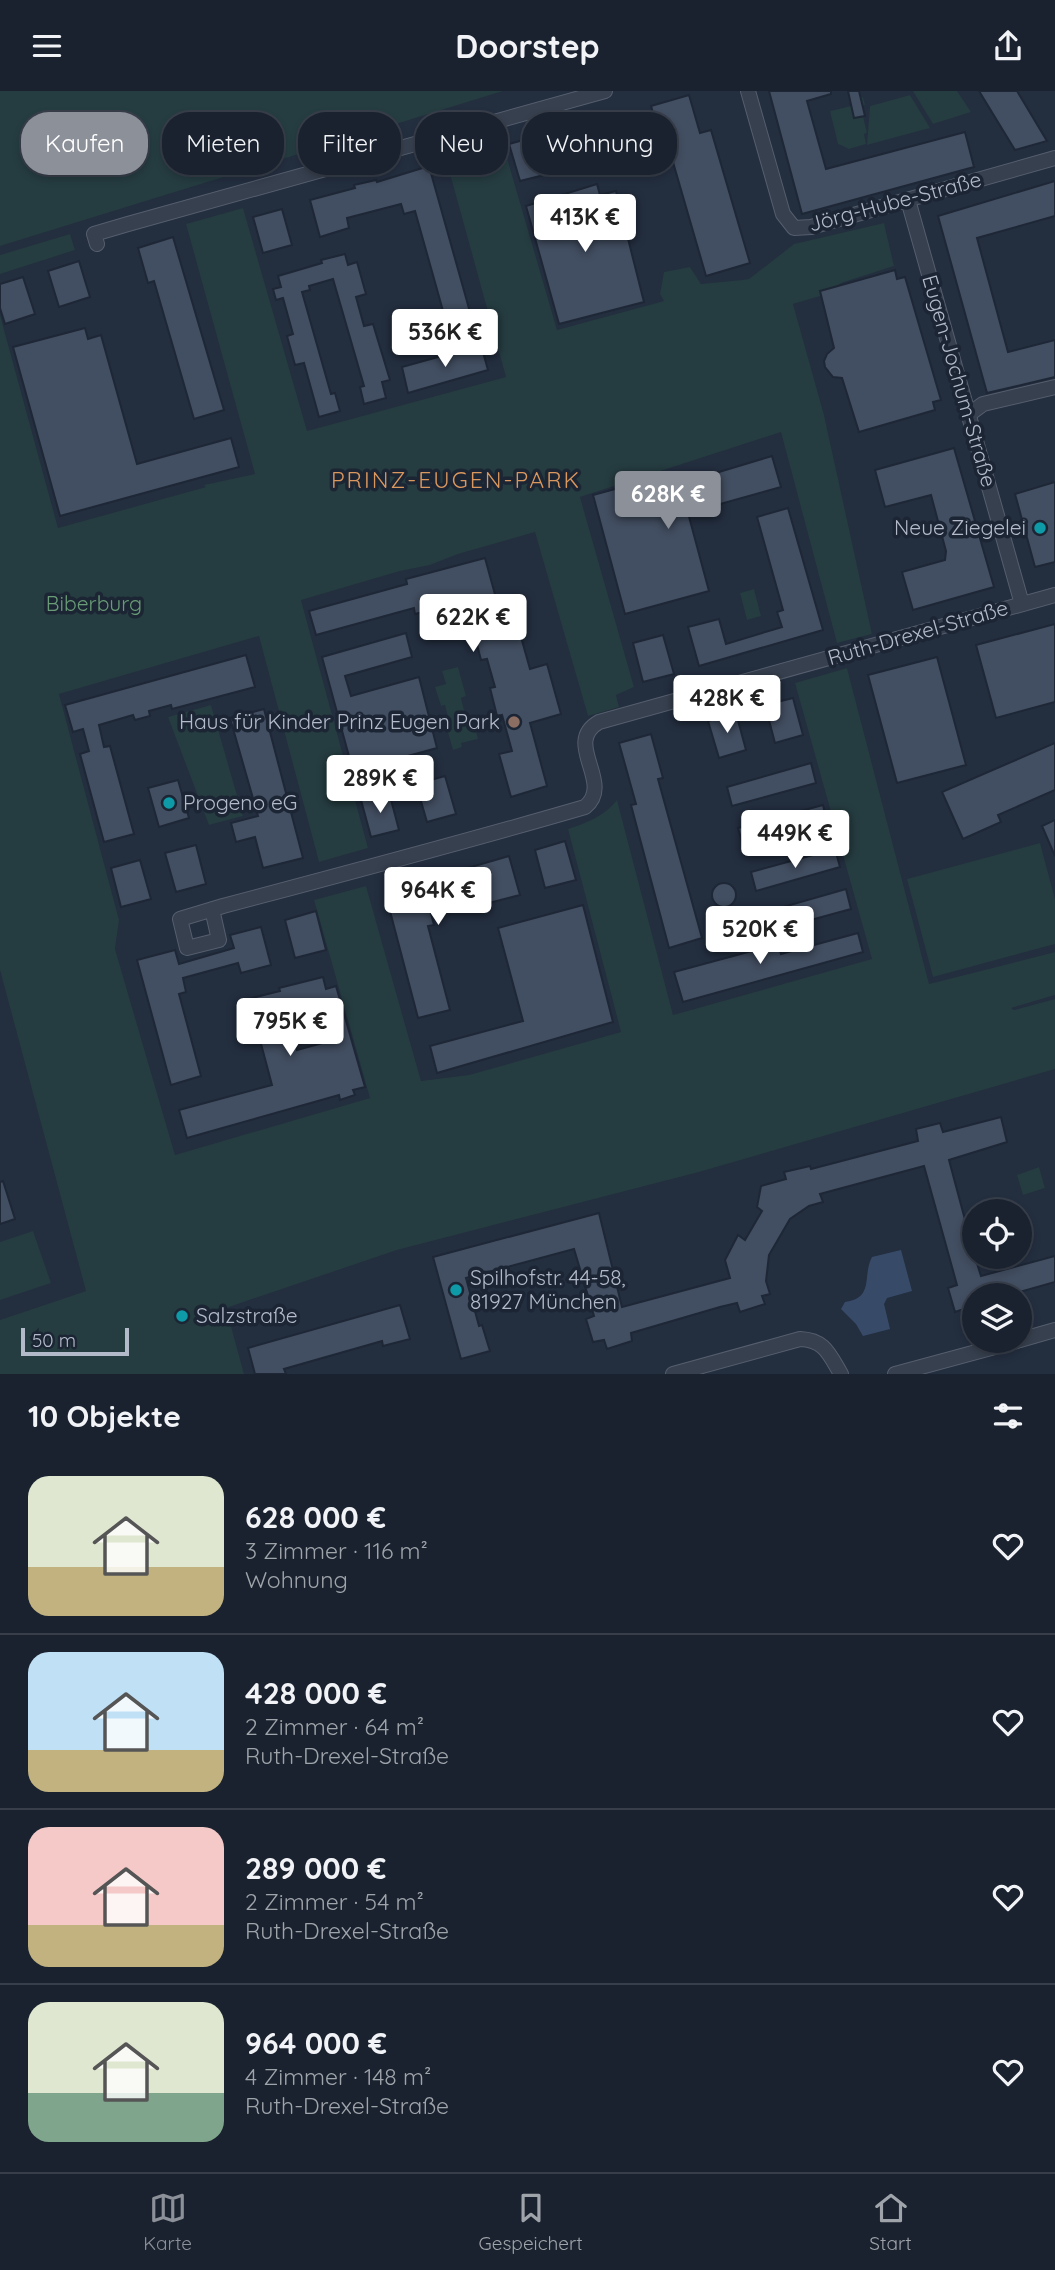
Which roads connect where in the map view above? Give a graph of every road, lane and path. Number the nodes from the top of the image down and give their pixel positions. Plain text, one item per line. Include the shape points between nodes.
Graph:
1 (605, 91) edge
2 (748, 91) edge
3 (1055, 158) edge
4 (908, 200) junction
5 (97, 244) dead end
6 (1055, 387) edge
7 (968, 415) junction
8 (1055, 595) edge
9 (1022, 604) junction
10 (212, 909) dead end
11 (1055, 1330) edge
12 (1032, 1336) edge
13 (971, 1353) edge
14 (673, 1374) edge
15 (841, 1374) edge
16 (895, 1374) edge

1 - 5 street via 94,234
2 - 4 street, Jörg-Hube-Straße via 783,214 794,228
3 - 4 street, Jörg-Hube-Straße
4 - 7 street, Eugen-Jochum-Straße
6 - 7 street via 983,404
7 - 9 street, Eugen-Jochum-Straße
8 - 9 street, Ruth-Drexel-Straße
9 - 10 street, Ruth-Drexel-Straße via 599,722 586,735 596,791 585,807
11 - 12 street
13 - 16 street
14 - 15 street via 800,1339 815,1339

